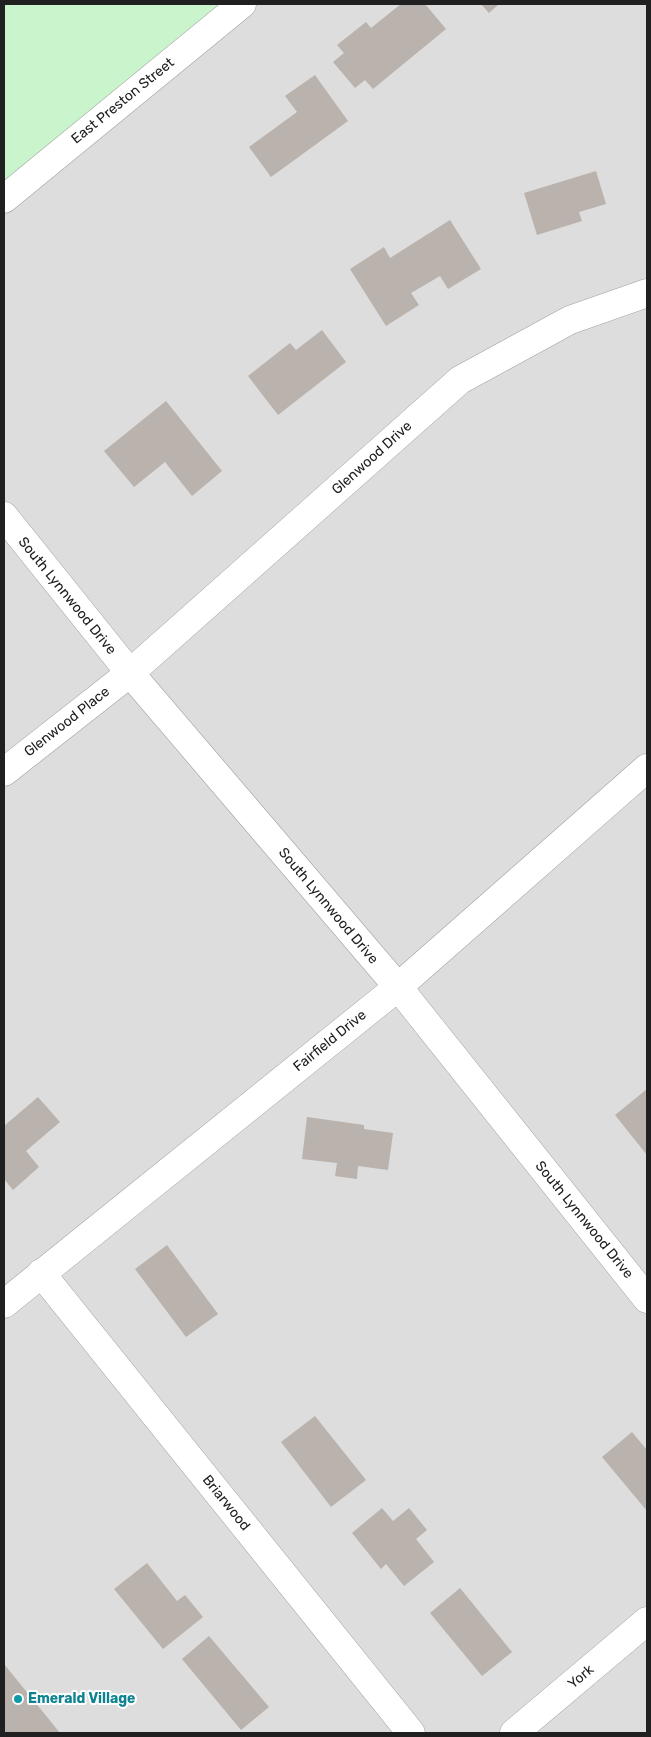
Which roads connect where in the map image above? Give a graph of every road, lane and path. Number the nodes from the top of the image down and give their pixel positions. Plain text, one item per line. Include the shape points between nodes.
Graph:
1 (242, 4) edge
2 (4, 199) edge
3 (647, 293) edge
4 (4, 516) edge
5 (130, 673) junction
6 (647, 768) edge
7 (4, 772) edge
8 (398, 987) junction
9 (41, 1273) junction
10 (647, 1299) edge
11 (4, 1304) edge
12 (647, 1621) edge
13 (412, 1733) edge
14 (514, 1733) edge

1 - 2 street, East Preston Street
3 - 5 street, Glenwood Drive via 570,320 460,380
4 - 5 street, South Lynnwood Drive
5 - 7 street, Glenwood Place
5 - 8 street, South Lynnwood Drive
6 - 8 street, Fairfield Drive
8 - 9 street, Fairfield Drive
8 - 10 street, South Lynnwood Drive
9 - 11 street, Fairfield Drive
9 - 13 street, Briarwood
12 - 14 street, York

